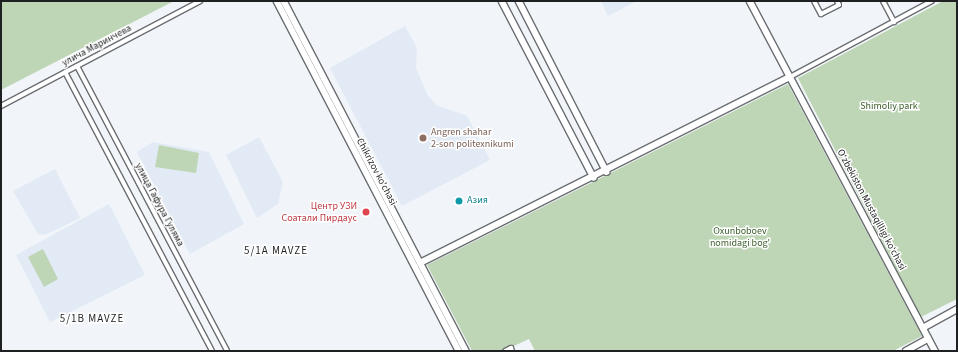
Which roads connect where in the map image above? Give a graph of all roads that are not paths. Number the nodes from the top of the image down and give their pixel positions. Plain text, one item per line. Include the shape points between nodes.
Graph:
1 (200, 1) edge
2 (277, 1) edge
3 (284, 1) edge
4 (502, 1) edge
5 (519, 1) edge
6 (750, 1) edge
7 (814, 1) edge
8 (838, 1) edge
9 (883, 1) edge
10 (932, 1) edge
11 (894, 22) junction
12 (77, 66) junction
13 (65, 72) junction
14 (790, 77) junction
15 (1, 106) edge
16 (607, 172) junction
17 (594, 178) junction
18 (420, 263) junction
19 (957, 309) edge
20 (923, 328) junction
21 (928, 339) junction
22 (212, 351) edge
23 (227, 351) edge
24 (459, 351) edge
25 (466, 351) edge
26 (505, 351) edge
27 (512, 351) edge
28 (906, 351) edge
29 (935, 351) edge

1 - 12 street, улича Маринчева
2 - 24 main road, Chikrizov ko'chasi
3 - 18 main road, Chikrizov ko'chasi
4 - 17 main road
5 - 16 main road
6 - 14 main road, O‘zbekiston Mustaqilligi ko‘chasi
7 - 8 street via 821,14 839,4
9 - 11 street
10 - 11 street
11 - 14 street
12 - 13 street, улича Маринчева
12 - 23 street, улица Гафура Гуляма
13 - 15 street, улича Маринчева
13 - 22 street
14 - 16 main road
14 - 20 main road, O‘zbekiston Mustaqilligi ko‘chasi
16 - 17 main road
17 - 18 main road
18 - 25 main road, Chikrizov ko'chasi
19 - 20 main road
20 - 21 main road, O‘zbekiston Mustaqilligi ko‘chasi
21 - 28 main road
21 - 29 main road, O‘zbekiston Mustaqilligi ko‘chasi
26 - 27 street via 511,348

